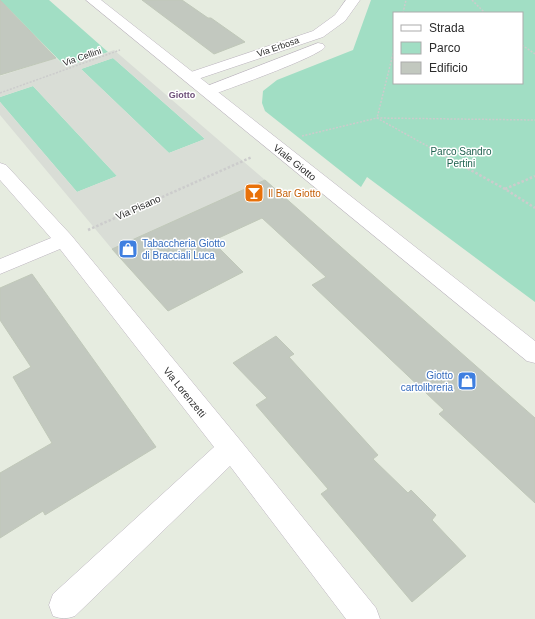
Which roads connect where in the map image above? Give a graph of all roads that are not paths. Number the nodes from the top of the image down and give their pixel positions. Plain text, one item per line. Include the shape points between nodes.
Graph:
1 (93, 0) edge
2 (355, 0) edge
3 (190, 77) junction
4 (208, 91) junction
5 (0, 169) edge
6 (64, 240) junction
7 (0, 267) edge
8 (535, 354) edge
9 (230, 448) junction
10 (64, 605) dead end
11 (365, 619) edge

1 - 3 street, Viale Giotto
2 - 3 street, Via Erbosa via 340,18 318,34
2 - 4 street, Via Erbosa via 350,19 328,42 302,55
3 - 4 street, Viale Giotto
4 - 8 street, Viale Giotto
5 - 6 street, Via Lorenzetti
6 - 7 street
6 - 9 street, Via Lorenzetti
9 - 10 street
9 - 11 street, Via Lorenzetti

